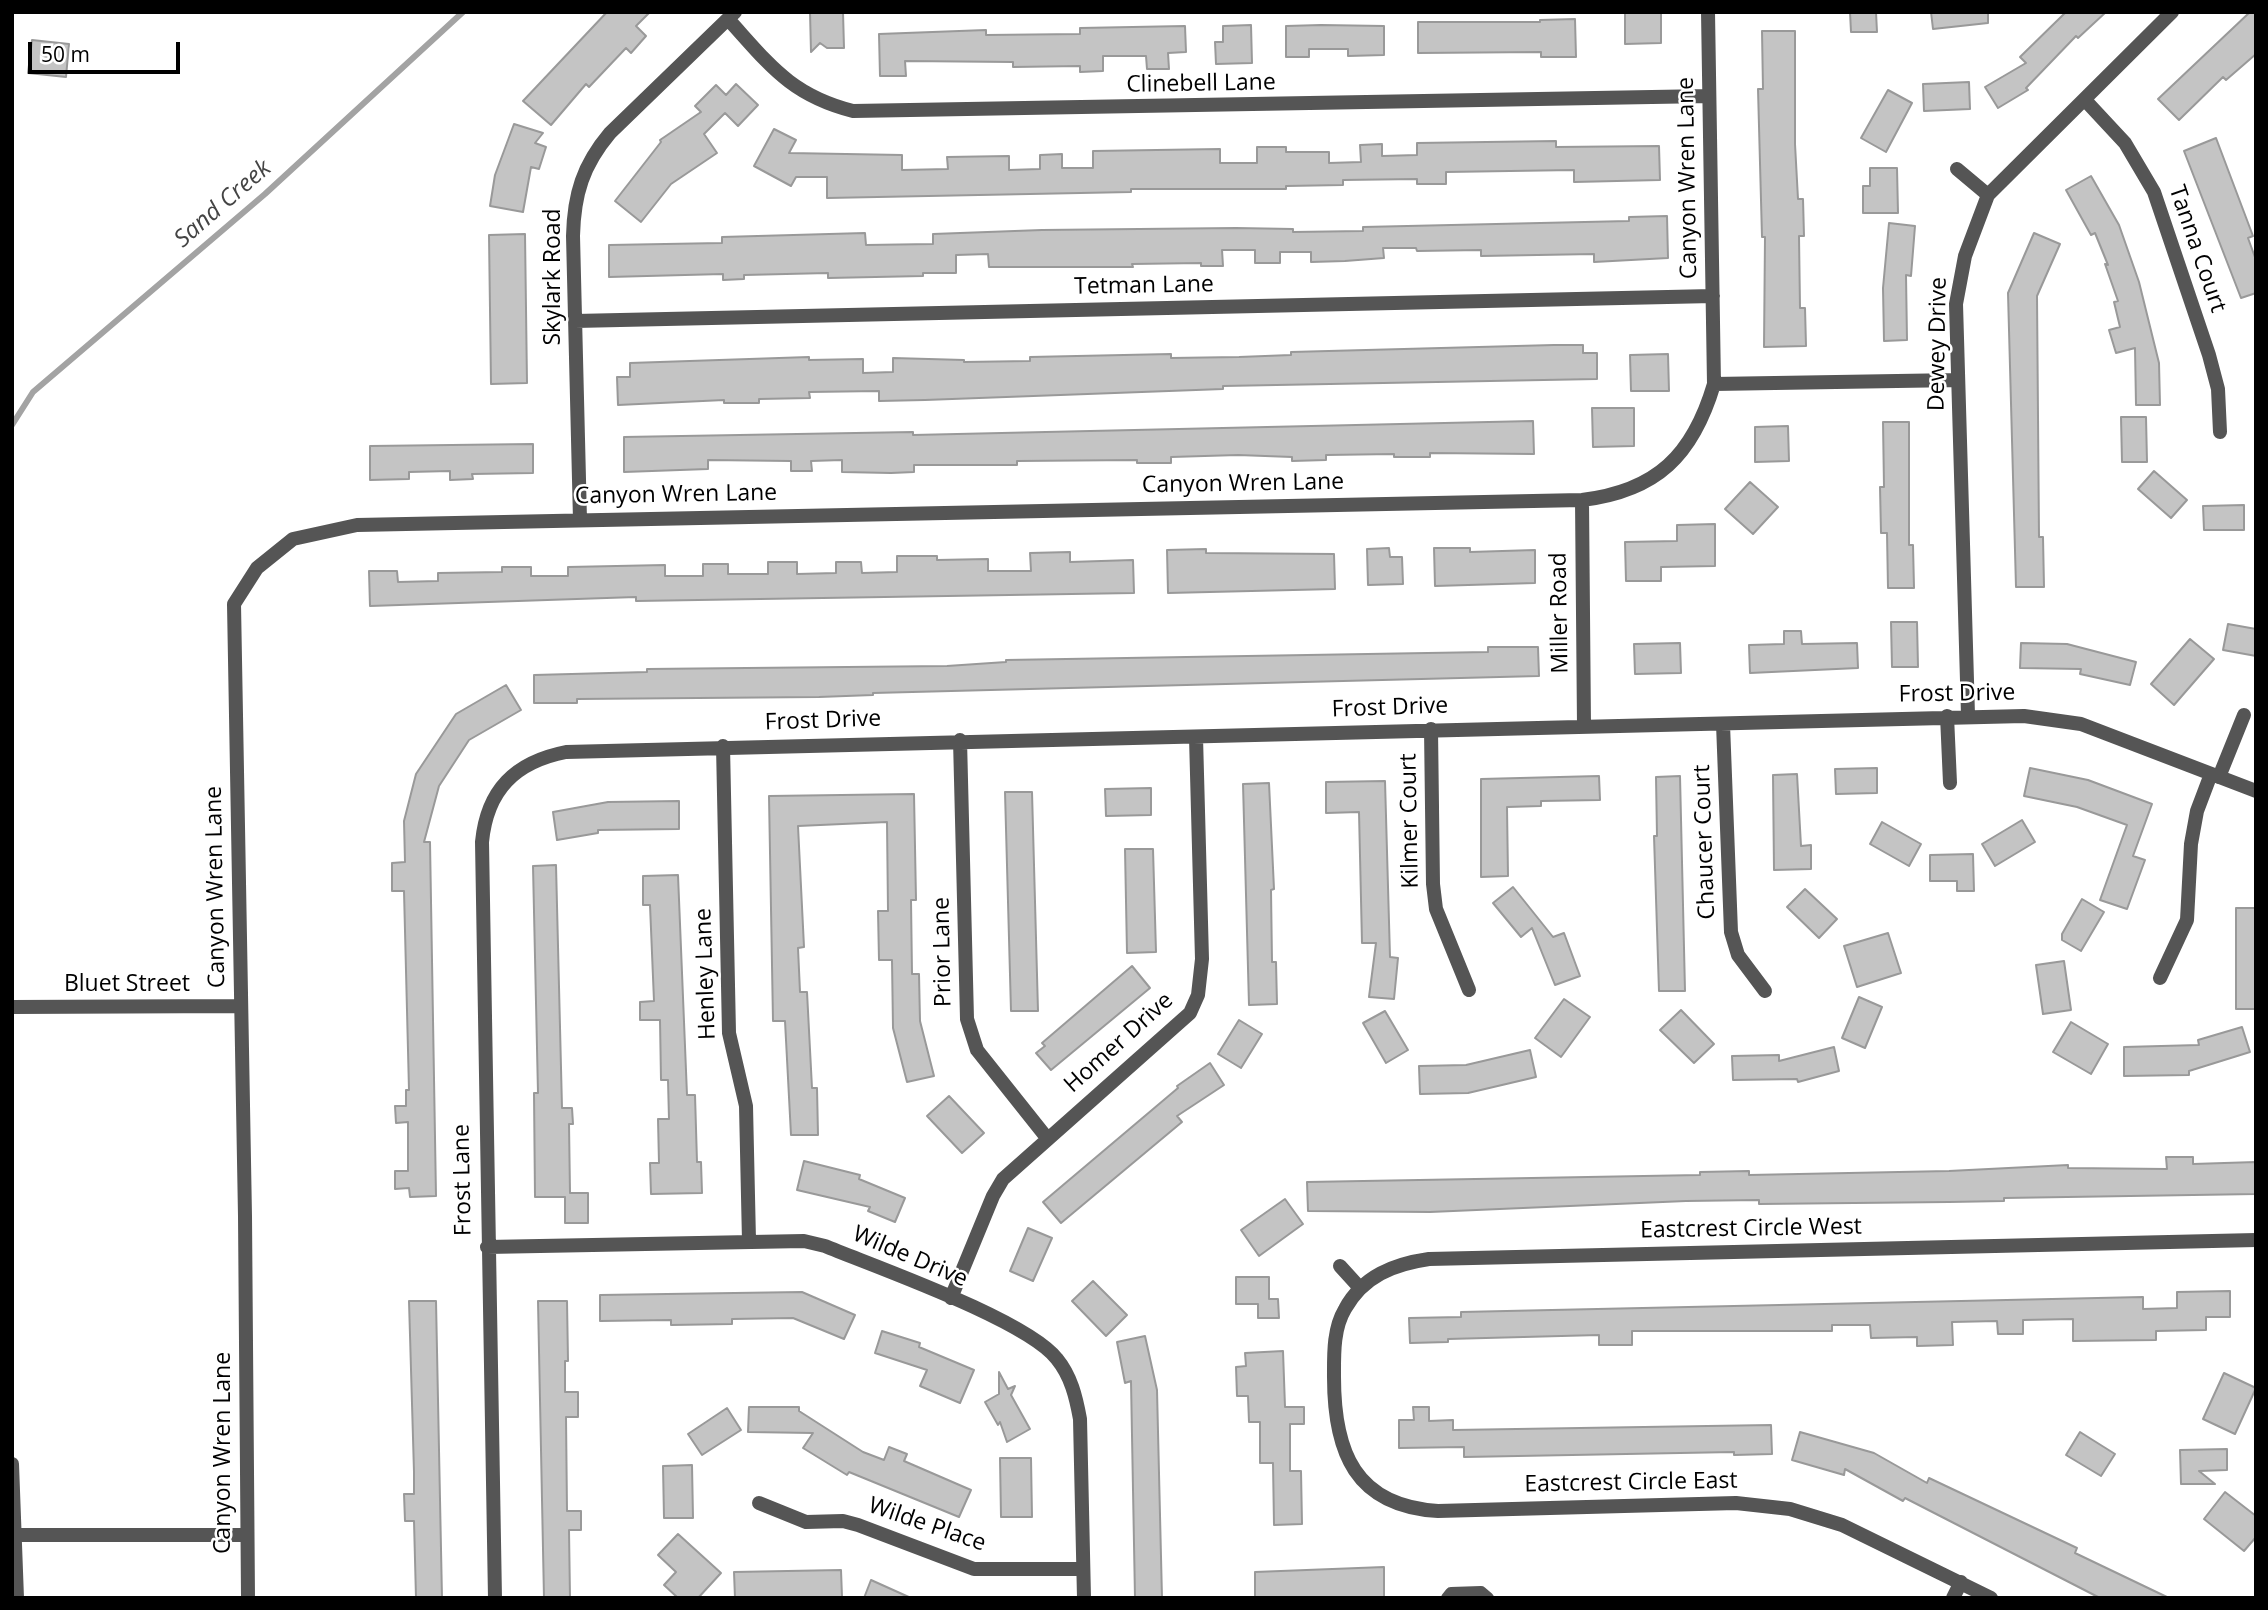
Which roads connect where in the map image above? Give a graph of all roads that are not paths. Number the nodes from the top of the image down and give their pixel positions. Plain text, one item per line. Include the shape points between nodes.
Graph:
1 (1708, 12) edge
2 (2172, 12) edge
3 (732, 16) edge
4 (1709, 96) junction
5 (2085, 100) junction
6 (1957, 169) dead end
7 (1988, 195) junction
8 (1713, 296) junction
9 (576, 321) junction
10 (1958, 380) junction
11 (1714, 384) junction
12 (2220, 432) dead end
13 (1582, 499) junction
14 (580, 520) junction
15 (1968, 715) junction
16 (2244, 715) dead end
17 (1947, 716) junction
18 (1724, 724) junction
19 (1584, 726) junction
20 (1431, 729) junction
21 (1196, 737) junction
22 (960, 740) junction
23 (723, 747) junction
24 (517, 772) joint
25 (2215, 775) junction
26 (1950, 783) dead end
27 (2256, 791) edge
28 (2160, 978) dead end
29 (1469, 990) dead end
30 (1765, 991) dead end
31 (241, 1006) junction
32 (12, 1007) edge
33 (1046, 1138) junction
34 (2256, 1240) edge
35 (749, 1241) junction
36 (487, 1247) junction
37 (1340, 1266) dead end
38 (1360, 1288) junction
39 (951, 1298) junction
40 (1334, 1386) joint
41 (12, 1464) edge
42 (760, 1503) dead end
43 (15, 1535) junction
44 (246, 1535) junction
45 (1083, 1569) junction
46 (1961, 1583) junction
47 (17, 1598) edge
48 (248, 1598) edge
49 (495, 1598) edge
50 (1084, 1598) edge
51 (1447, 1598) edge
52 (1488, 1598) edge
53 (1953, 1598) edge
54 (1991, 1598) edge

1 - 4 street, Canyon Wren Lane
2 - 5 street, Dewey Drive
3 - 4 street, Clinebell Lane via 780,75 803,94 853,111
3 - 9 street, Skylark Road via 610,133 580,178 573,209
4 - 8 street, Canyon Wren Lane
5 - 7 street, Dewey Drive
5 - 12 street, Tanna Court via 2125,143 2154,192 2209,355 2218,389
6 - 7 street
7 - 10 street, Dewey Drive via 1959,277
8 - 9 street, Tetman Lane
8 - 11 street, Canyon Wren Lane
9 - 14 street, Skylark Road
10 - 11 street
10 - 15 street, Dewey Drive
11 - 13 street, Canyon Wren Lane via 1685,461 1636,488
13 - 14 street, Canyon Wren Lane
13 - 19 street, Miller Road
14 - 31 street, Canyon Wren Lane via 357,525 293,539 257,568 234,604
15 - 17 street, Frost Drive
15 - 25 street, Frost Drive via 2081,724
16 - 25 street
17 - 18 street, Frost Drive
17 - 26 street
18 - 19 street, Frost Drive
18 - 30 street, Chaucer Court via 1731,932 1738,955
19 - 20 street, Frost Drive
20 - 21 street, Frost Drive
20 - 29 street, Kilmer Court via 1436,909
21 - 22 street, Frost Drive
21 - 33 street, Homer Drive via 1202,959 1198,995 1177,1027
22 - 23 street, Frost Drive
22 - 33 street, Prior Lane via 967,1019 977,1050
23 - 24 street, Frost Drive via 566,752
23 - 35 street, Henley Lane via 729,1033 746,1106
24 - 36 street, Frost Lane via 492,800 482,842
25 - 27 street, Frost Drive
25 - 28 street via 2197,810 2187,920
31 - 32 street, Bluet Street
31 - 44 street, Canyon Wren Lane
33 - 39 street, Homer Drive via 1003,1179
34 - 38 street, Eastcrest Circle West via 1429,1259 1385,1269
35 - 36 street, Wilde Drive
35 - 39 street, Wilde Drive via 804,1241 825,1246
36 - 49 street, Frost Lane
37 - 38 street
38 - 40 street, Eastcrest Circle West via 1344,1309 1336,1332
39 - 45 street, Wilde Drive via 1026,1333 1057,1359 1068,1377 1080,1419
40 - 46 street, Eastcrest Circle East via 1341,1446 1352,1468 1385,1499 1408,1509 1763,1505 1842,1525
41 - 43 street
42 - 45 street, Wilde Place via 806,1522 858,1525 974,1569
43 - 44 street
43 - 47 street
44 - 48 street, Canyon Wren Lane
45 - 50 street, Wilde Drive
46 - 53 street
46 - 54 street, Eastcrest Circle East
51 - 52 lane via 1451,1593 1481,1592

